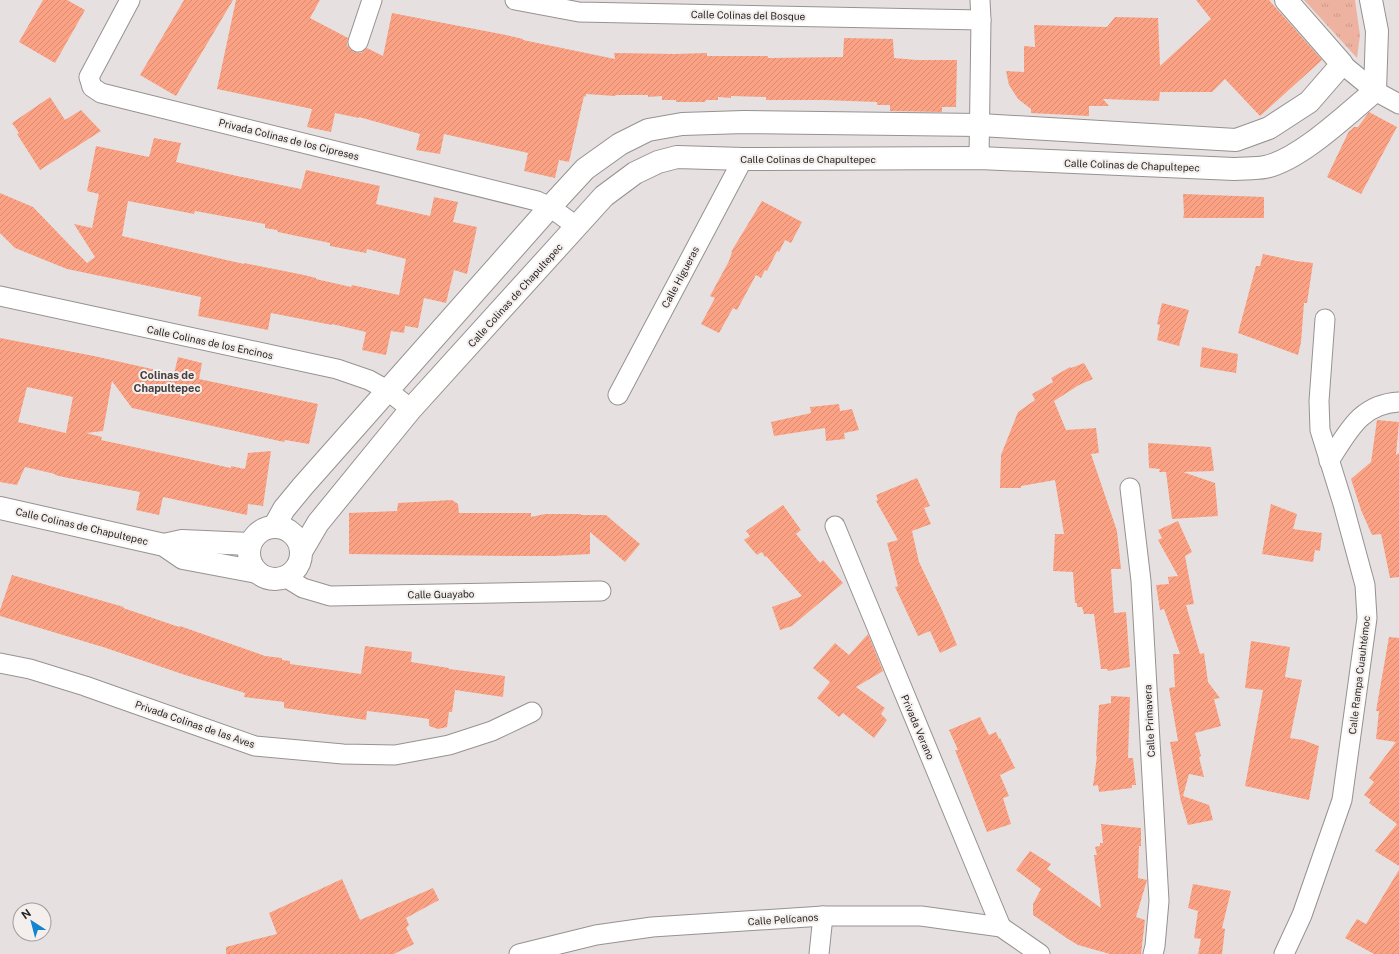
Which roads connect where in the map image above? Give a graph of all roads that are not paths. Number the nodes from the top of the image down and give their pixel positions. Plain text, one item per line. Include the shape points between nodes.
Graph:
1 (130, 0) edge
2 (372, 0) edge
3 (515, 0) edge
4 (980, 0) edge
5 (1286, 0) edge
6 (1370, 0) edge
7 (981, 20) junction
8 (358, 42) dead end
9 (1342, 64) junction
10 (1375, 91) junction
11 (1399, 104) edge
12 (980, 125) junction
13 (979, 158) junction
14 (743, 159) junction
15 (550, 207) junction
16 (576, 226) junction
17 (0, 296) edge
18 (1325, 319) dead end
19 (387, 390) junction
20 (618, 395) dead end
21 (1399, 402) edge
22 (411, 409) junction
23 (1329, 461) junction
24 (1130, 488) dead end
25 (0, 508) edge
26 (835, 526) dead end
27 (274, 527) junction
28 (250, 544) junction
29 (164, 545) junction
30 (301, 552) junction
31 (257, 572) junction
32 (286, 577) junction
33 (601, 591) dead end
34 (0, 663) edge
35 (532, 712) dead end
36 (823, 916) junction
37 (1001, 927) junction
38 (1024, 948) edge
39 (520, 954) edge
40 (819, 954) edge
41 (1040, 954) edge
42 (1153, 954) edge
43 (1284, 954) edge

1 - 15 street, Privada Colinas de los Cipreses via 89,77 92,87 101,93 537,200
2 - 8 street
3 - 7 street, Calle Colinas del Bosque via 579,12
4 - 7 street
5 - 9 street
6 - 10 street via 1377,31
7 - 12 street
9 - 10 street
9 - 12 street via 1309,102 1269,128 1236,140
10 - 11 street
10 - 13 street, Calle Colinas de Chapultepec via 1314,141 1286,160 1264,167 1234,169
12 - 13 street
12 - 15 street via 744,122 682,124 648,130 620,144 585,169
13 - 14 street, Calle Colinas de Chapultepec
14 - 16 street, Calle Colinas de Chapultepec via 677,157 658,162 635,173 604,196
14 - 20 street, Calle Higueras
15 - 16 street, Privada Colinas de los Cipreses
15 - 19 street
16 - 22 street, Calle Colinas de Chapultepec
17 - 19 street, Calle Colinas de los Encinos via 337,369 369,380
18 - 23 street, Calle Rampa Cuauhtémoc via 1319,401 1320,430
19 - 22 street, Calle Colinas de los Encinos
19 - 27 street via 284,509
21 - 23 street via 1370,410 1354,423
22 - 30 street, Calle Colinas de Chapultepec via 318,523
23 - 43 street, Calle Rampa Cuauhtémoc via 1365,585 1367,618 1342,800 1302,915
24 - 42 street, Calle Primavera via 1141,581 1159,901
25 - 29 street, Calle Colinas de Chapultepec
26 - 37 street, Privada Verano
27 - 28 street via 264,530
27 - 30 street via 293,534 299,542
28 - 29 street, Calle Colinas de Chapultepec via 182,541
28 - 31 street via 248,554
29 - 31 street, Calle Colinas de Chapultepec via 183,558
30 - 32 street via 294,571
31 - 32 street via 266,578 276,580
32 - 33 street, Calle Guayabo via 303,588 330,596
34 - 35 street, Privada Colinas de las Aves via 30,669 85,686 254,746 343,754 395,755 449,745 492,731
36 - 37 street, Calle Pelícanos via 921,916
36 - 39 street, Calle Pelícanos via 652,927 596,935
36 - 40 street
37 - 38 street, Calle Pelícanos
38 - 41 street, Calle Pelícanos

